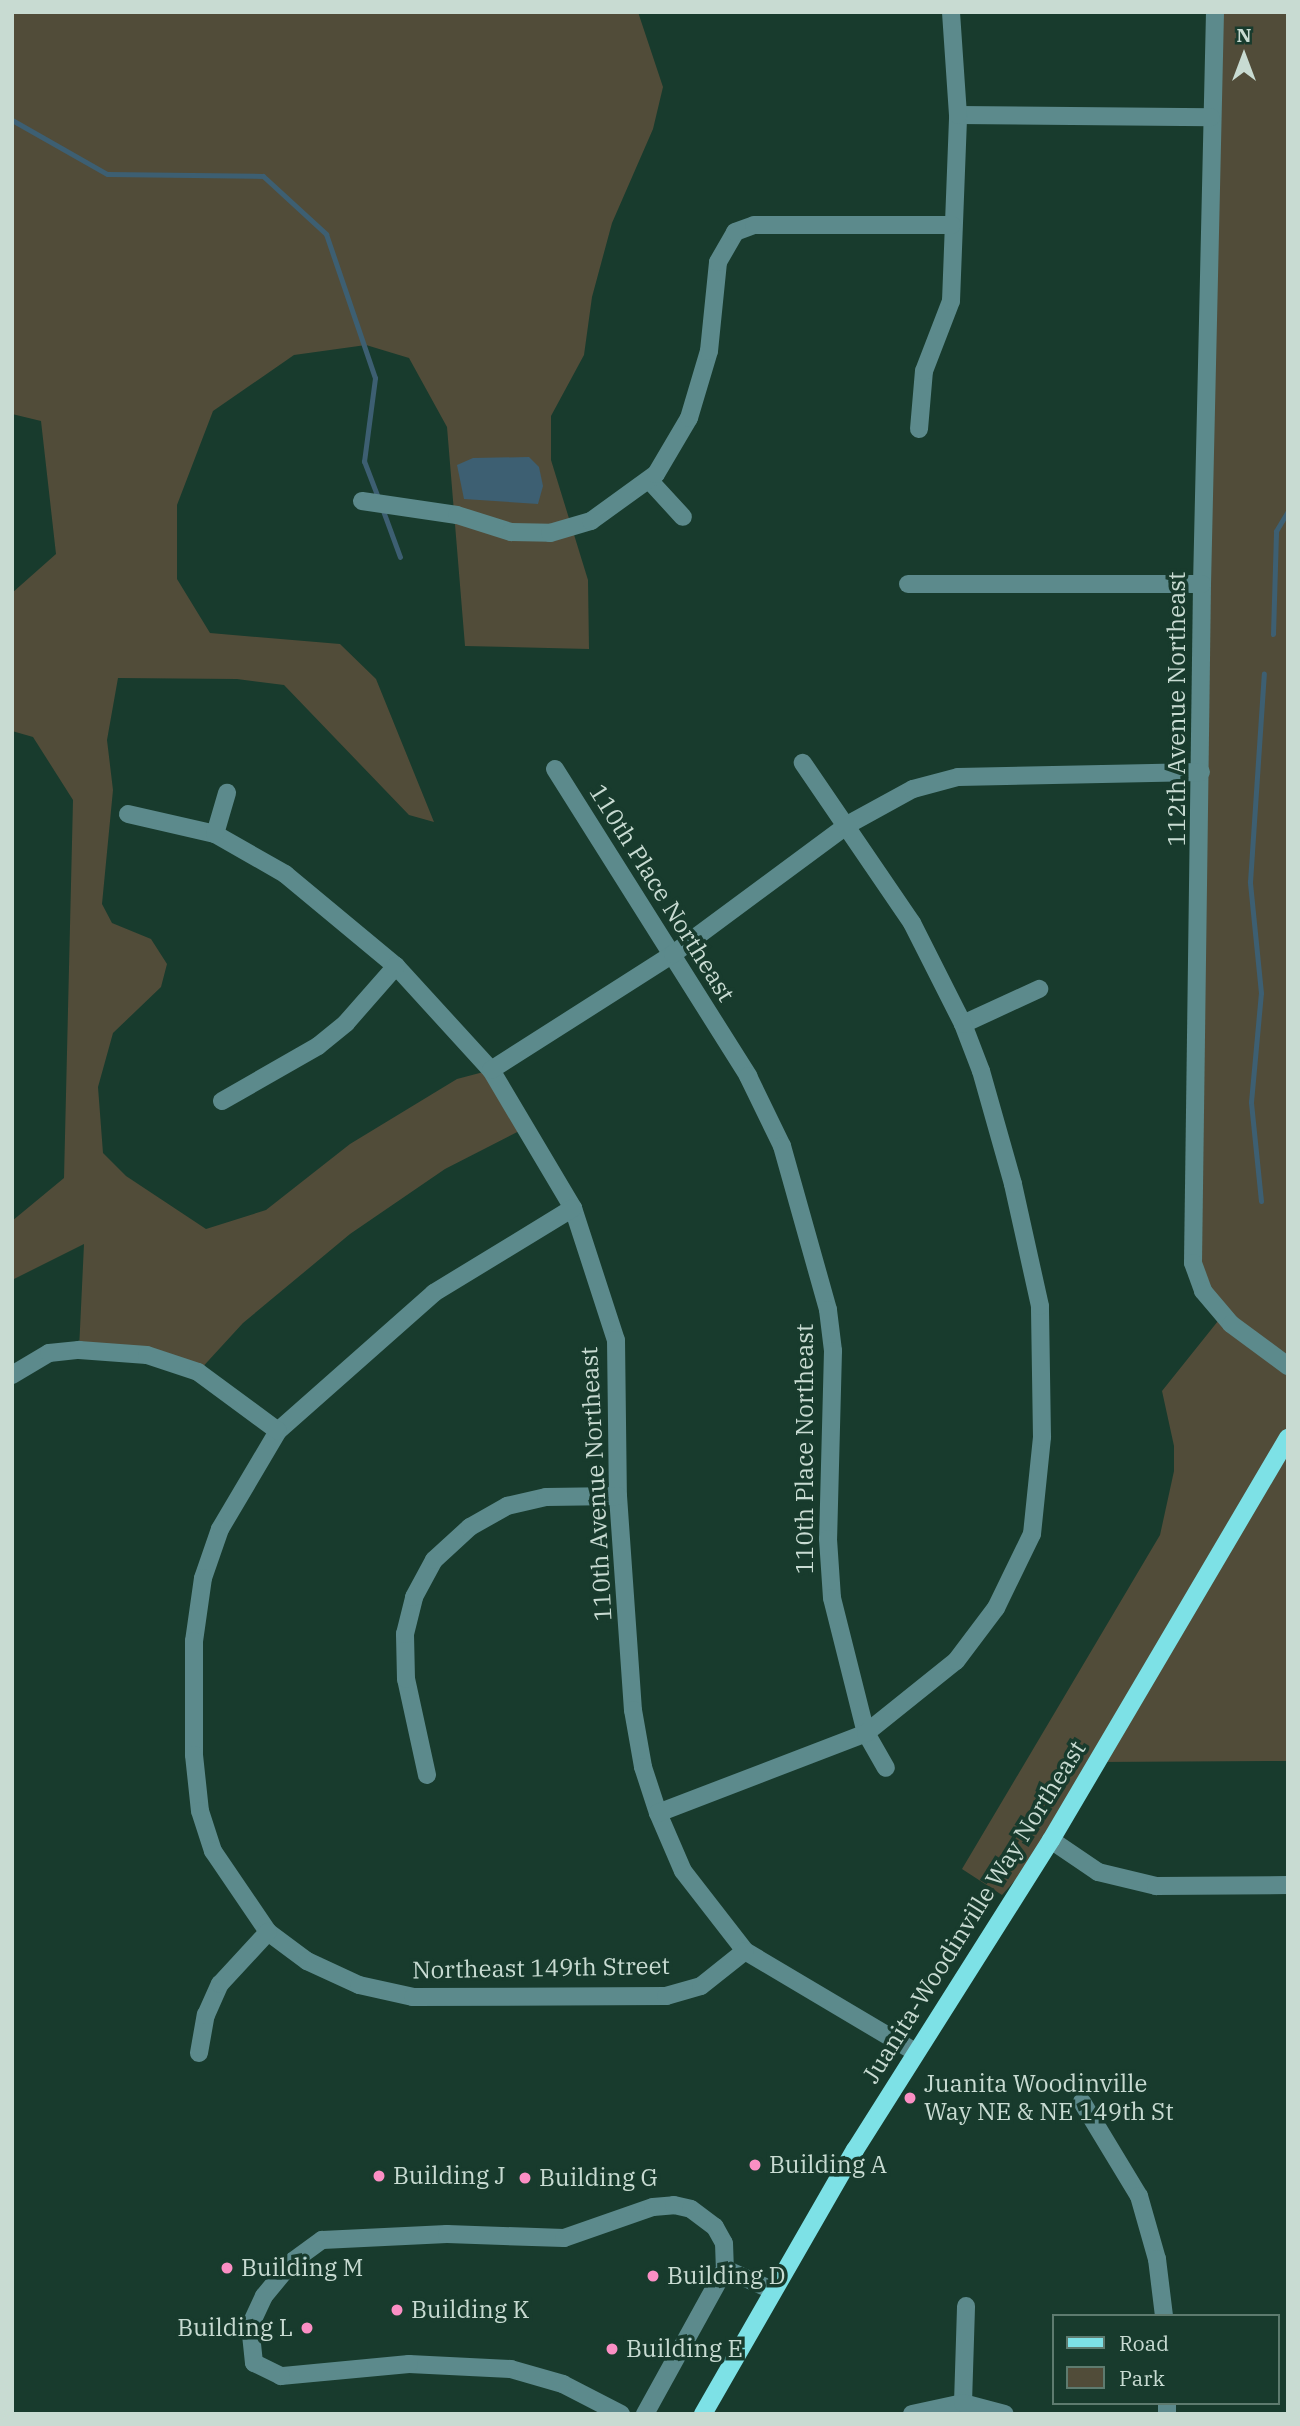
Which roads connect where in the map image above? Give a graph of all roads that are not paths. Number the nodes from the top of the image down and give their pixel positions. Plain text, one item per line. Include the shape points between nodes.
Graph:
1 (951, 12) edge
2 (1215, 12) edge
3 (957, 115) junction
4 (1212, 117) junction
5 (952, 225) junction
6 (919, 429) dead end
7 (649, 480) junction
8 (362, 501) dead end
9 (682, 517) dead end
10 (908, 584) dead end
11 (1202, 584) junction
12 (803, 763) dead end
13 (555, 769) dead end
14 (1201, 772) junction
15 (227, 793) dead end
16 (128, 814) dead end
17 (849, 824) junction
18 (215, 834) junction
19 (673, 954) junction
20 (396, 966) junction
21 (1039, 989) dead end
22 (963, 1024) junction
23 (491, 1070) junction
24 (222, 1101) dead end
25 (573, 1208) junction
26 (1288, 1366) edge
27 (12, 1375) edge
28 (278, 1431) junction
29 (1288, 1438) edge
30 (618, 1496) junction
31 (866, 1733) junction
32 (886, 1768) dead end
33 (427, 1775) dead end
34 (658, 1813) junction
35 (1051, 1840) junction
36 (1288, 1885) edge
37 (268, 1932) junction
38 (745, 1951) junction
39 (915, 2052) junction
40 (199, 2053) dead end
41 (1082, 2102) dead end
42 (724, 2269) junction
43 (772, 2290) junction
44 (967, 2306) dead end
45 (1164, 2314) edge
46 (963, 2403) junction
47 (621, 2414) edge
48 (645, 2414) edge
49 (703, 2414) edge
50 (912, 2414) edge
51 (1005, 2414) edge

1 - 3 street
2 - 4 street, 112th Avenue Northeast
3 - 4 street
3 - 5 street
4 - 11 street, 112th Avenue Northeast
5 - 6 street via 951,301 924,371
5 - 7 street via 754,225 735,232 718,262 709,351 689,418
7 - 8 street via 591,521 550,533 511,533 457,515
7 - 9 street
10 - 11 street
11 - 14 street, 112th Avenue Northeast
12 - 17 street
13 - 19 street, 110th Place Northeast
14 - 17 street via 958,777 913,789
14 - 26 street, 112th Avenue Northeast via 1193,1263 1203,1291 1231,1324
15 - 18 street
16 - 18 street, 110th Avenue Northeast
17 - 19 street
17 - 22 street via 912,923
18 - 20 street, 110th Avenue Northeast via 285,874
19 - 23 street
19 - 31 street, 110th Place Northeast via 748,1076 771,1123 810,1234 833,1351 828,1539 832,1598
20 - 23 street, 110th Avenue Northeast
20 - 24 street via 346,1023 318,1046
21 - 22 street
22 - 31 street via 1013,1184 1040,1306 1042,1437 1032,1534 996,1608 956,1661
23 - 25 street, 110th Avenue Northeast
25 - 28 street, Northeast 149th Street via 434,1293
25 - 30 street, 110th Avenue Northeast via 616,1340
27 - 28 street via 49,1353 79,1350 148,1355 198,1372
28 - 37 street, Northeast 149th Street via 220,1529 203,1578 194,1641 194,1755 200,1811 213,1851
29 - 35 main road, Juanita-Woodinville Way Northeast
30 - 33 street via 546,1497 507,1506 470,1527 434,1560 414,1597 405,1634 406,1679
30 - 34 street, 110th Avenue Northeast via 633,1710 643,1768
31 - 32 street, 110th Place Northeast
31 - 34 street
34 - 38 street, 110th Avenue Northeast via 683,1871
35 - 36 street via 1098,1872 1156,1886
35 - 39 main road, Juanita-Woodinville Way Northeast
37 - 38 street, Northeast 149th Street via 307,1961 359,1985 413,1997 666,1996 701,1986
37 - 40 street via 220,1983 206,2015
38 - 39 street
39 - 43 main road, Juanita-Woodinville Way Northeast
41 - 45 street via 1139,2196 1157,2259
42 - 43 street
42 - 47 street via 724,2243 703,2217 674,2205 653,2207 565,2238 447,2234 322,2240 293,2261 259,2304 250,2326 254,2363 281,2376 409,2364 510,2369 563,2384
42 - 48 street
43 - 49 main road, Juanita-Woodinville Way Northeast
44 - 46 street
46 - 50 street
46 - 51 street

